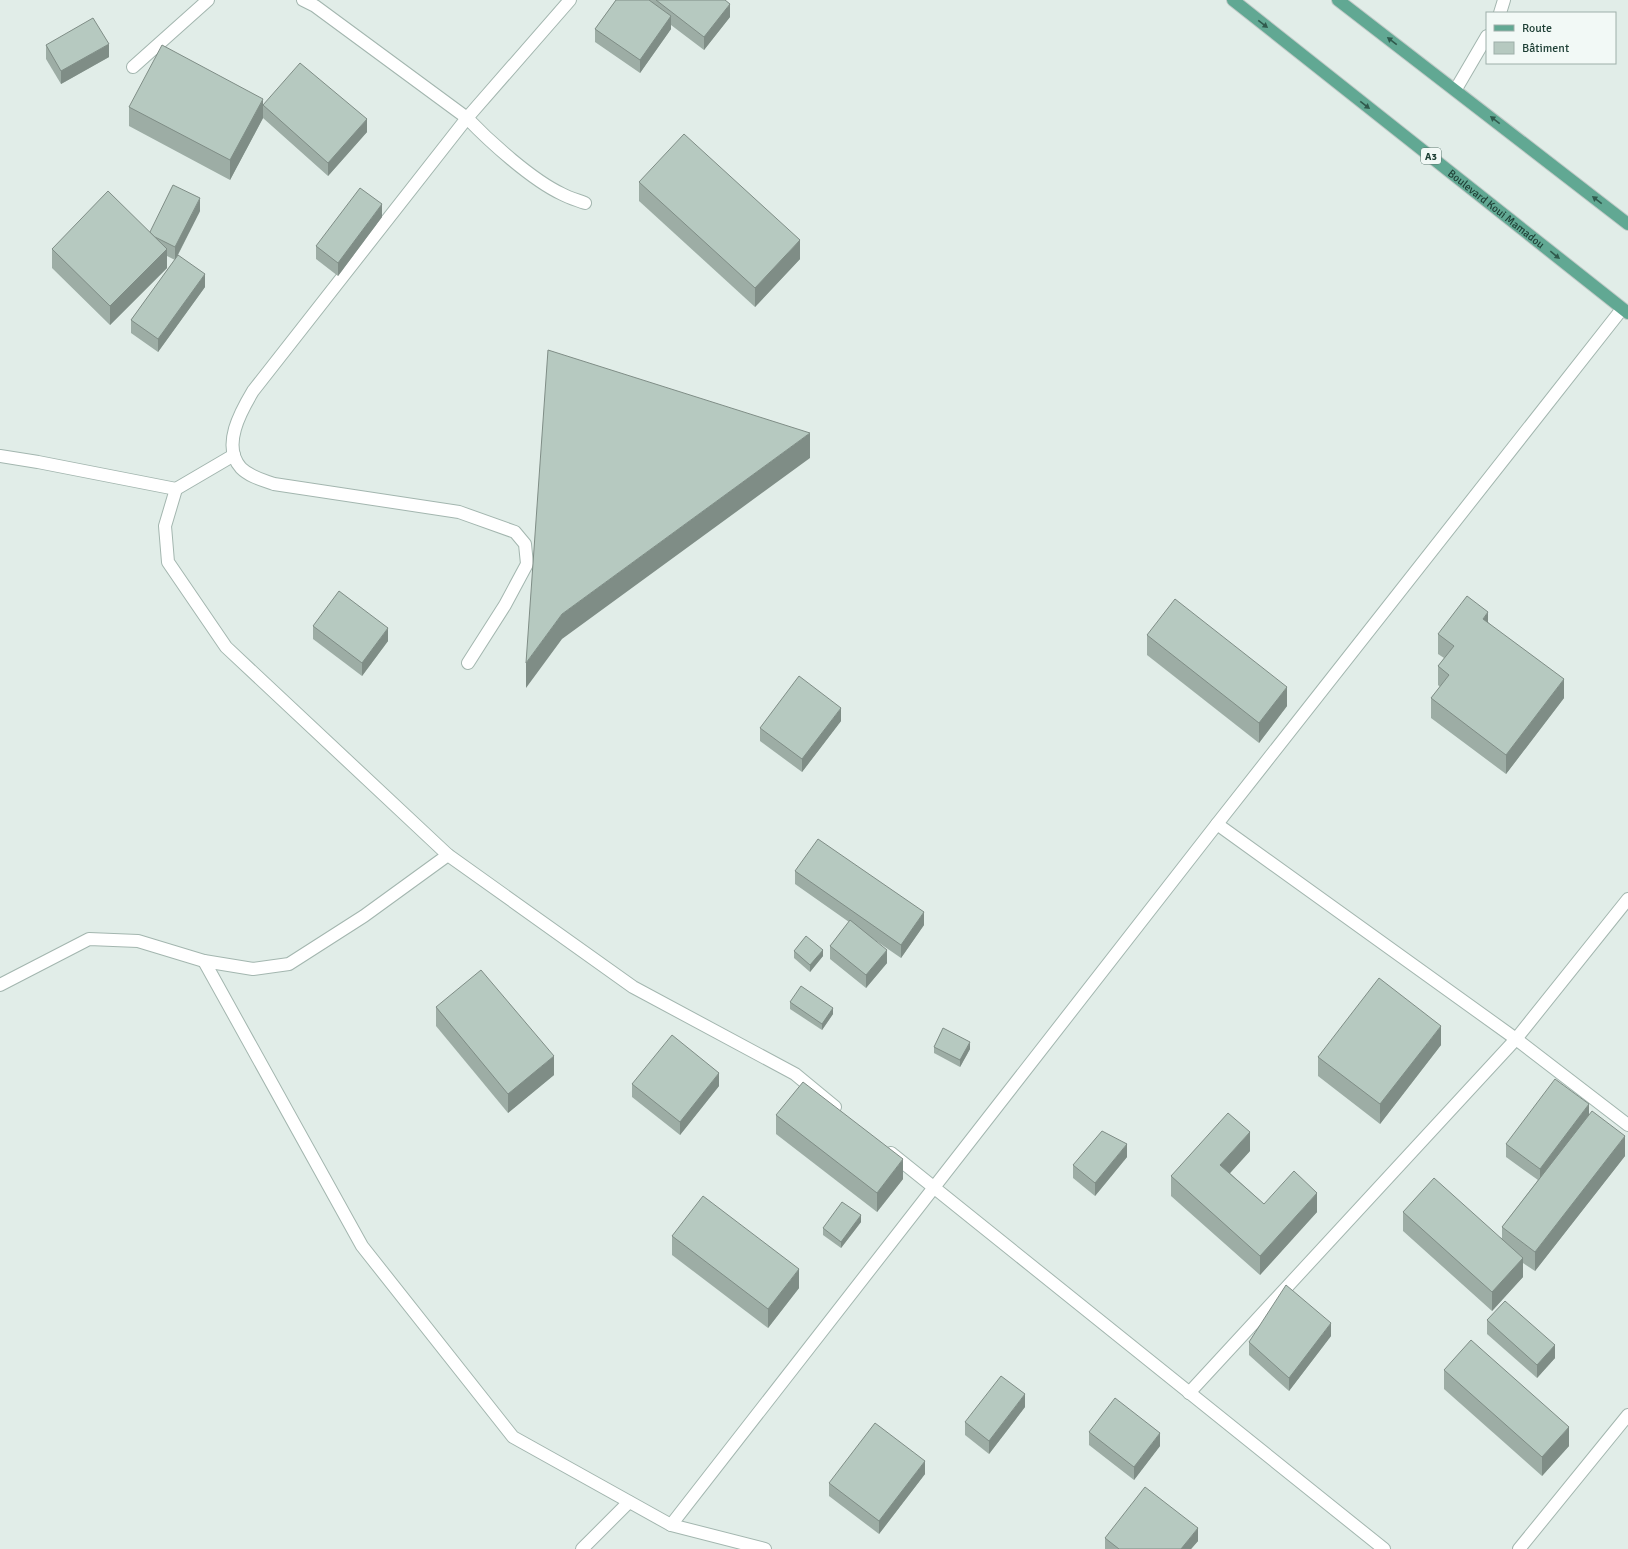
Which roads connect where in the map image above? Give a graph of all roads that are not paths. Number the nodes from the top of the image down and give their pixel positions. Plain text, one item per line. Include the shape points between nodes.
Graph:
1 (208, 0) edge
2 (303, 0) edge
3 (570, 0) edge
4 (1233, 0) edge
5 (1338, 0) edge
6 (1504, 0) edge
7 (1500, 12) edge
8 (1486, 38) edge
9 (133, 67) dead end
10 (1456, 89) junction
11 (467, 118) junction
12 (585, 203) dead end
13 (1628, 224) edge
14 (1625, 311) edge
15 (234, 455) junction
16 (0, 456) edge
17 (176, 489) junction
18 (468, 663) dead end
19 (1216, 824) junction
20 (448, 855) junction
21 (1628, 899) edge
22 (204, 961) junction
23 (0, 985) edge
24 (1516, 1039) junction
25 (843, 1114) edge
26 (1628, 1125) edge
27 (879, 1143) edge
28 (933, 1188) junction
29 (1189, 1393) junction
30 (1628, 1415) edge
31 (629, 1502) junction
32 (671, 1525) junction
33 (582, 1549) edge
34 (765, 1549) edge
35 (1384, 1549) edge
36 (1519, 1549) edge

1 - 9 street
2 - 11 street
3 - 11 street
4 -> 14 main road, Boulevard Koui Mamadou / A3
10 -> 5 main road
6 - 7 street
8 - 10 street
13 -> 10 main road
11 - 12 street via 527,171 561,194
11 - 15 street via 253,391 239,415 233,437
14 - 19 street
15 - 17 street
15 - 18 street via 241,468 254,477 274,484 459,512 514,532 525,544 527,564 505,605
16 - 17 street
17 - 20 street via 165,526 168,562 226,647
19 - 24 street
19 - 28 street
20 - 22 street via 364,916 289,964 253,969
20 - 25 street via 633,987 795,1074
21 - 24 street
22 - 23 street via 138,941 89,939
22 - 31 street via 362,1246 514,1437
24 - 26 street
24 - 29 street
27 - 28 street
28 - 29 street
28 - 32 street
29 - 35 street
30 - 36 street
31 - 32 street
31 - 33 street
32 - 34 street

